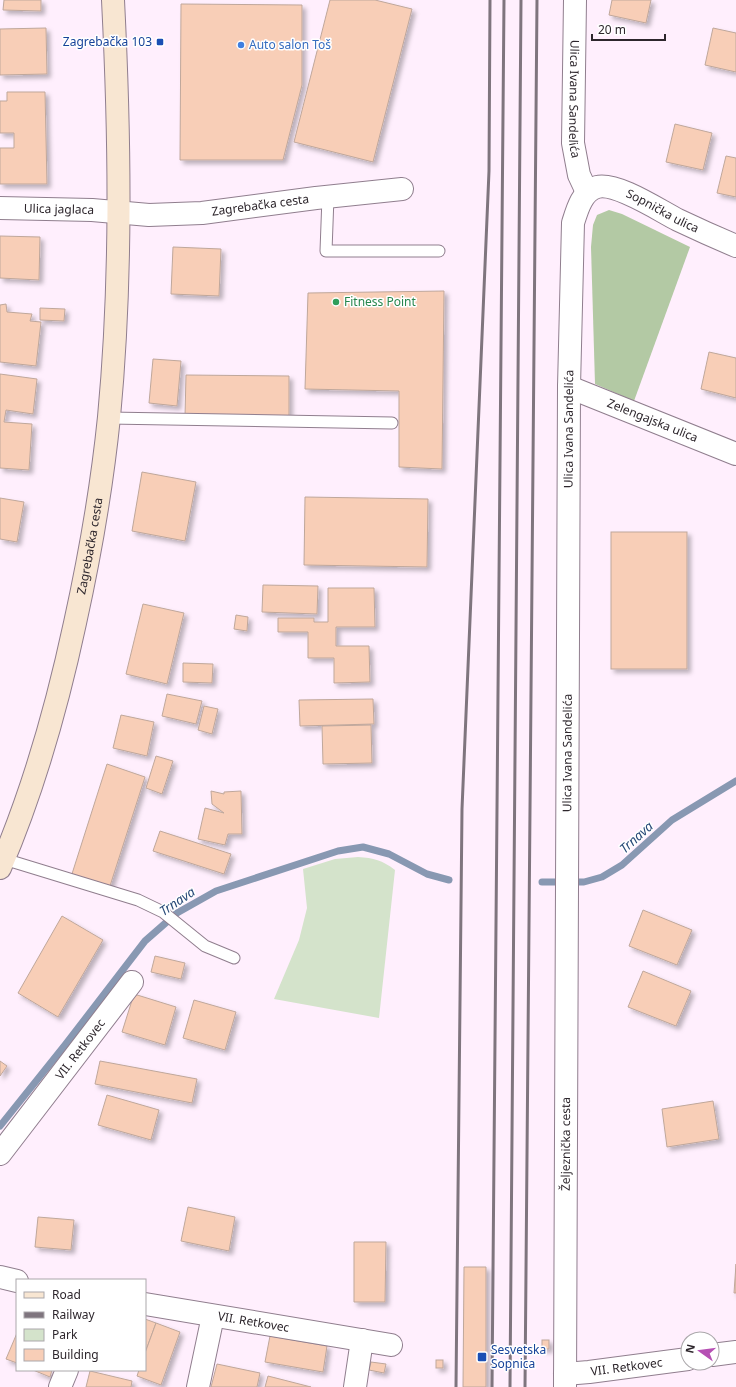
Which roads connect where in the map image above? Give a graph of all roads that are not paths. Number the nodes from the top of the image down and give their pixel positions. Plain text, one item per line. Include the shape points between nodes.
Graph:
1 (113, 0) edge
2 (575, 0) edge
3 (402, 190) dead end
4 (587, 192) junction
5 (328, 197) junction
6 (0, 208) edge
7 (118, 212) junction
8 (736, 246) edge
9 (439, 251) dead end
10 (569, 387) junction
11 (109, 418) junction
12 (392, 423) dead end
13 (736, 454) edge
14 (3, 855) edge
15 (567, 902) joint
16 (234, 958) dead end
17 (132, 982) dead end
18 (0, 1154) edge
19 (0, 1277) edge
20 (16, 1280) edge
21 (146, 1304) edge
22 (213, 1316) junction
23 (362, 1340) junction
24 (391, 1345) dead end
25 (736, 1352) edge
26 (720, 1354) edge
27 (680, 1360) edge
28 (67, 1371) edge
29 (565, 1380) edge
30 (60, 1387) edge
31 (198, 1387) edge
32 (355, 1387) edge

1 - 7 main road, Zagrebačka cesta via 118,93
2 - 4 street, Ulica Ivana Sandelića via 573,143 578,175
3 - 5 street, Zagrebačka cesta
4 - 8 street, Sopnička ulica via 598,186 630,194 678,220
4 - 10 street, Ulica Ivana Sandelića via 578,206 573,223
5 - 7 street, Zagrebačka cesta via 202,213 148,215
5 - 9 lane via 326,251
6 - 7 street, Ulica jaglaca
7 - 11 main road, Zagrebačka cesta via 116,316
10 - 13 street, Zelengajska ulica
10 - 15 street, Ulica Ivana Sandelića
11 - 12 lane
11 - 14 main road, Zagrebačka cesta via 91,547 63,678 37,770
14 - 16 lane via 138,900 163,912 205,946
15 - 29 street, Željeznička cesta
17 - 18 street, VII. Retkovec
19 - 20 street
21 - 22 street, VII. Retkovec
22 - 23 street, VII. Retkovec
22 - 31 street
23 - 24 street, VII. Retkovec
23 - 32 street
25 - 26 street
27 - 29 street, VII. Retkovec via 581,1373
28 - 30 street

